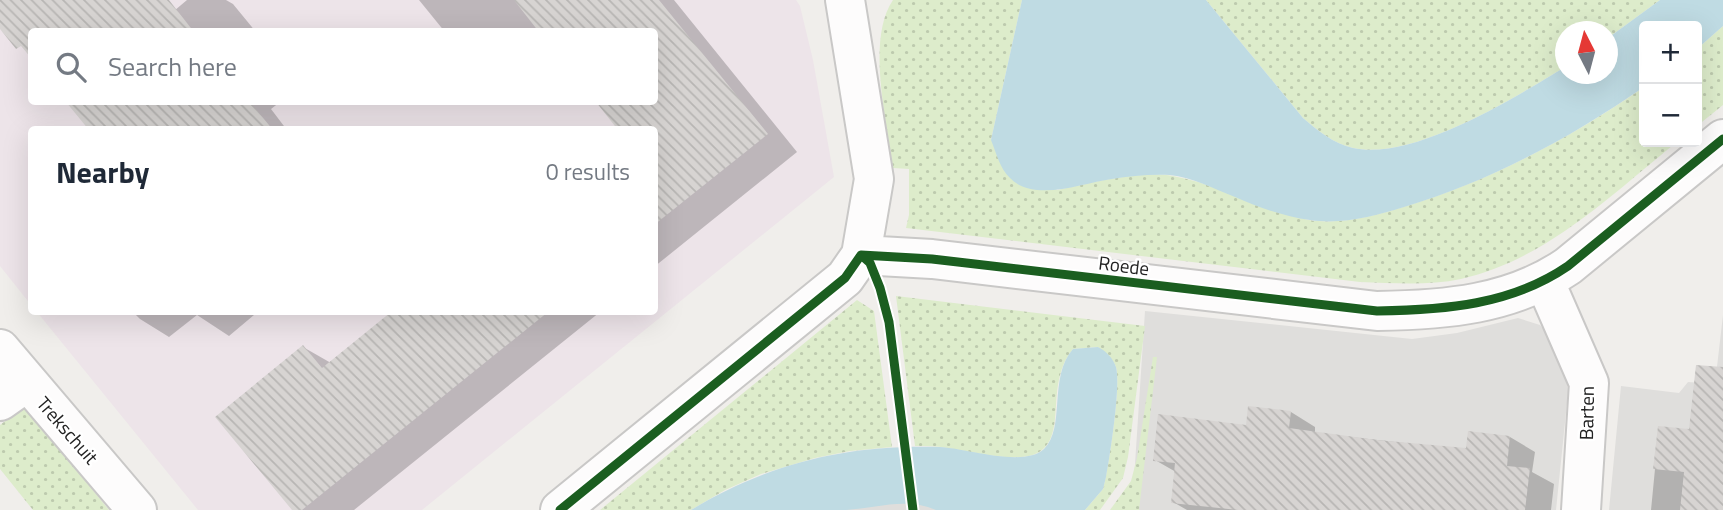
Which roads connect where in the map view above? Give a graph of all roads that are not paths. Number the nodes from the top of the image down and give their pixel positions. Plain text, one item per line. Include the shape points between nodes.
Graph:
1 (845, 0) edge
2 (1723, 139) edge
3 (861, 255) junction
4 (1545, 282) junction
5 (0, 349) edge
6 (13, 392) edge
7 (137, 510) edge
8 (560, 510) edge
9 (1581, 510) edge

1 - 3 street via 874,180
2 - 4 street, Roede
3 - 4 street, Roede via 932,259 1377,311 1468,306
3 - 8 street via 845,278
4 - 9 street, Barten via 1589,383
5 - 6 street, Trekschuit
6 - 7 street, Trekschuit

